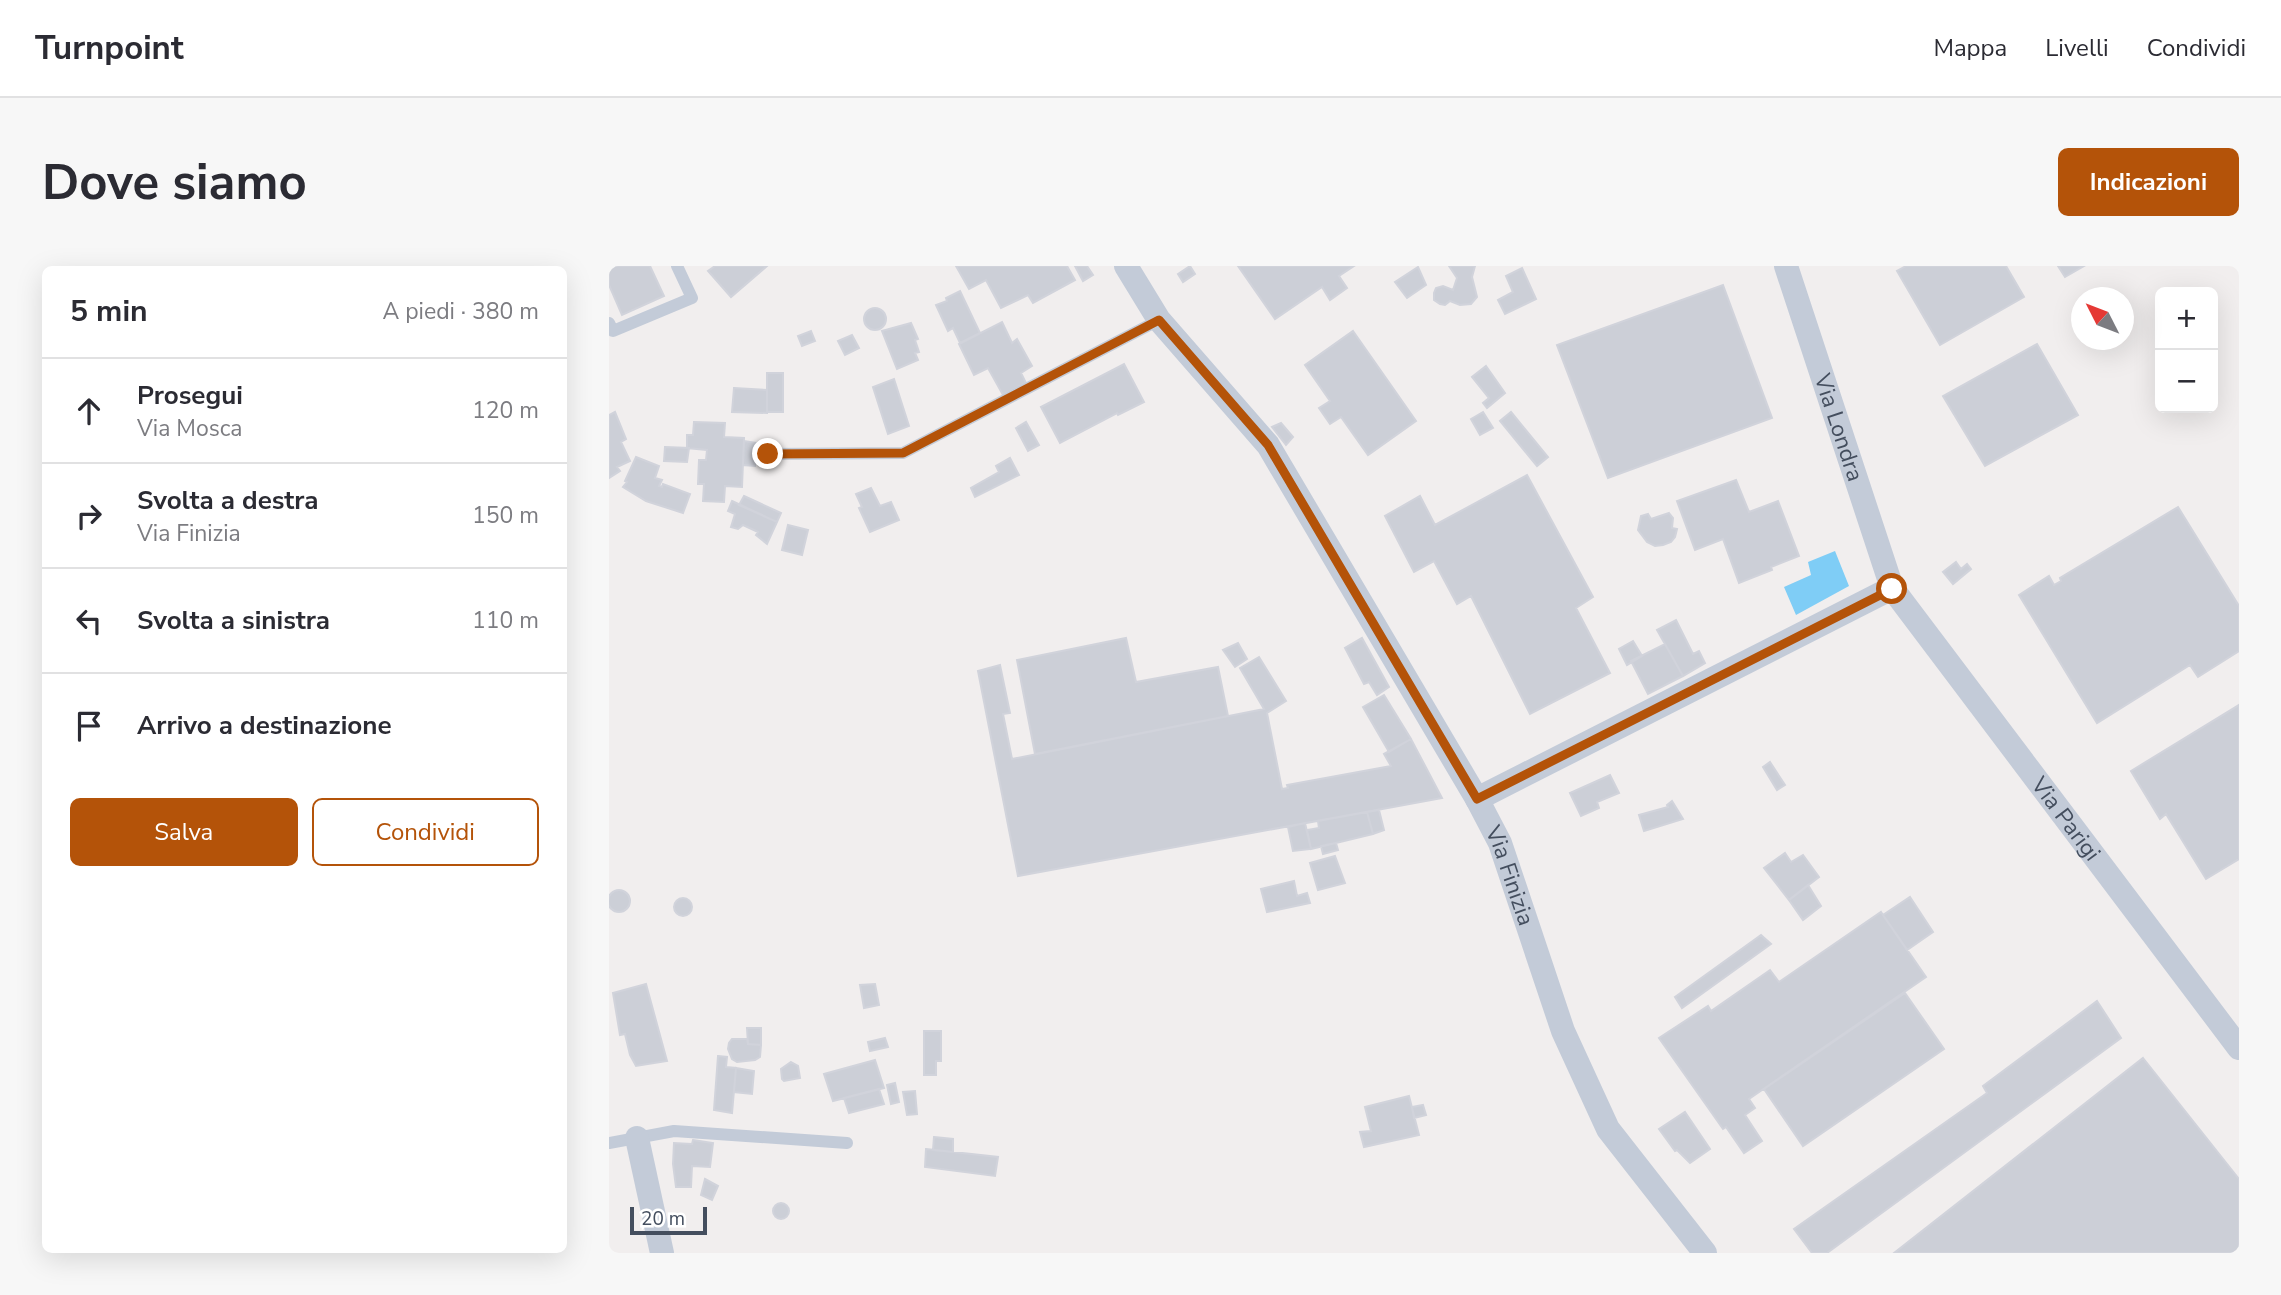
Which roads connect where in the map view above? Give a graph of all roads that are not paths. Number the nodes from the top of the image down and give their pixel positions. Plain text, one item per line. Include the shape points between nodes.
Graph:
1 (677, 266) edge
2 (1126, 266) edge
3 (1786, 266) edge
4 (1159, 320) junction
5 (609, 323) edge
6 (768, 454) dead end
7 (1892, 589) junction
8 (1477, 799) junction
9 (2239, 1048) edge
10 (638, 1138) junction
11 (609, 1143) edge
12 (847, 1143) dead end
13 (662, 1253) edge
14 (1705, 1253) edge

1 - 5 lane via 692,298 613,331
2 - 4 street, Via Finizia
3 - 7 street, Via Londra
4 - 6 lane via 903,453
4 - 8 street, Via Finizia via 1268,445
7 - 8 street
7 - 9 street, Via Parigi
8 - 14 street, Via Finizia via 1500,843 1563,1031 1608,1129
10 - 11 lane
10 - 12 lane via 674,1131
10 - 13 street

